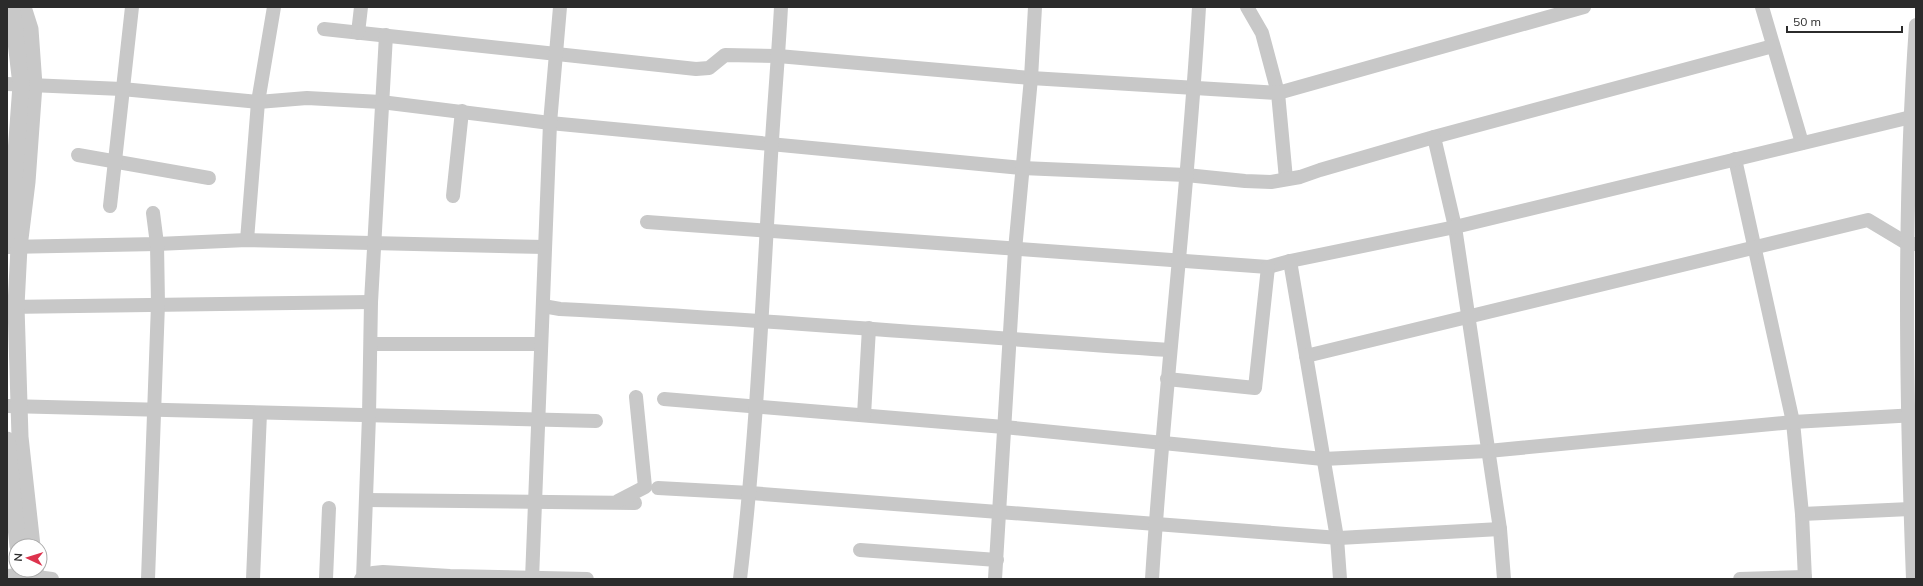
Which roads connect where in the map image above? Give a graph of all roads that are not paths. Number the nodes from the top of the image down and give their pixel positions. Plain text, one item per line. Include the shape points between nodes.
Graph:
1 (12, 7) edge
2 (23, 7) edge
3 (132, 7) edge
4 (274, 7) edge
5 (361, 7) edge
6 (560, 7) edge
7 (781, 7) edge
8 (1035, 7) edge
9 (1199, 7) edge
10 (1247, 7) edge
11 (1584, 7) edge
12 (1762, 7) edge
13 (1916, 25) edge
14 (324, 29) dead end
15 (12, 30) edge
16 (358, 33) junction
17 (386, 35) junction
18 (1773, 46) junction
19 (556, 55) junction
20 (778, 56) junction
21 (1031, 78) junction
22 (21, 85) edge
23 (1914, 86) edge
24 (1194, 88) junction
25 (122, 89) junction
26 (1278, 93) junction
27 (258, 102) junction
28 (381, 102) junction
29 (462, 111) junction
30 (1911, 117) junction
31 (550, 123) junction
32 (1434, 137) junction
33 (1802, 143) junction
34 (772, 144) junction
35 (78, 155) dead end
36 (1735, 159) junction
37 (1913, 160) edge
38 (115, 162) junction
39 (1022, 168) junction
40 (1186, 175) junction
41 (209, 178) dead end
42 (1286, 179) junction
43 (11, 180) edge
44 (453, 196) dead end
45 (110, 206) dead end
46 (153, 213) dead end
47 (647, 222) dead end
48 (1455, 227) junction
49 (767, 232) junction
50 (247, 240) junction
51 (375, 243) junction
52 (11, 244) edge
53 (157, 244) junction
54 (1912, 244) edge
55 (544, 247) junction
56 (1754, 248) junction
57 (1015, 250) junction
58 (1179, 261) junction
59 (1290, 261) junction
60 (1268, 267) junction
61 (371, 302) junction
62 (158, 304) junction
63 (543, 306) junction
64 (11, 307) edge
65 (1468, 317) junction
66 (763, 320) junction
67 (869, 328) junction
68 (1912, 330) edge
69 (1009, 340) junction
70 (371, 344) junction
71 (541, 344) junction
72 (1170, 350) junction
73 (1306, 356) junction
74 (1167, 379) junction
75 (636, 397) dead end
76 (664, 399) dead end
77 (13, 406) edge
78 (756, 406) junction
79 (155, 411) junction
80 (260, 413) junction
81 (864, 415) junction
82 (1913, 415) edge
83 (369, 416) junction
84 (538, 420) junction
85 (596, 421) dead end
86 (1793, 422) junction
87 (1004, 426) junction
88 (7, 440) edge
89 (1161, 443) junction
90 (1488, 451) junction
91 (1323, 459) junction
92 (1913, 474) edge
93 (658, 488) dead end
94 (750, 493) junction
95 (10, 497) edge
96 (366, 500) junction
97 (535, 500) junction
98 (618, 501) junction
99 (635, 503) dead end
100 (329, 508) dead end
101 (1910, 509) junction
102 (999, 512) junction
103 (1802, 514) junction
104 (1156, 524) junction
105 (1500, 529) junction
106 (17, 538) edge
107 (31, 538) edge
108 (1337, 538) junction
109 (860, 550) dead end
110 (997, 560) junction
111 (449, 577) edge
112 (363, 578) edge
113 (532, 578) edge
114 (1805, 578) edge
115 (148, 579) edge
116 (253, 579) edge
117 (326, 579) edge
118 (587, 579) edge
119 (740, 579) edge
120 (996, 579) edge
121 (1152, 579) edge
122 (1340, 579) edge
123 (1504, 579) edge
124 (1740, 579) edge
125 (1913, 579) edge

1 - 15 street
2 - 22 street via 30,29
3 - 25 street
4 - 27 street
5 - 16 street
6 - 19 street
7 - 20 street
8 - 21 street
9 - 24 street
10 - 26 street via 1262,33
11 - 26 street
12 - 18 street
13 - 23 street
14 - 16 street
15 - 22 street
16 - 17 street
17 - 19 street
17 - 28 street
18 - 32 street
18 - 33 street
19 - 20 street via 696,69 710,68 725,55
19 - 31 street
20 - 21 street
20 - 34 street
21 - 24 street
21 - 39 street
22 - 25 street
22 - 43 street
22 - 52 street via 28,182
23 - 30 street
24 - 26 street
24 - 40 street
25 - 27 street
25 - 38 street
26 - 42 street
27 - 28 street via 307,98
27 - 50 street
28 - 29 street
28 - 51 street
29 - 31 street
29 - 44 street
30 - 33 street
30 - 37 street
31 - 34 street
31 - 55 street
32 - 42 street
32 - 48 street
33 - 36 street
34 - 39 street
34 - 49 street
35 - 38 street
36 - 48 street
36 - 56 street
37 - 54 street
38 - 41 street
38 - 45 street
39 - 40 street
39 - 57 street
40 - 42 street via 1244,181 1272,182
40 - 58 street
43 - 52 street
46 - 53 street
47 - 49 street
48 - 59 street
48 - 65 street
49 - 57 street
49 - 66 street
50 - 51 street
50 - 53 street
51 - 55 street
51 - 61 street
52 - 53 street
52 - 64 street
53 - 62 street
54 - 56 street via 1868,220
54 - 68 street
55 - 63 street
56 - 65 street
56 - 86 street
57 - 58 street
57 - 69 street
58 - 60 street
58 - 72 street
59 - 60 street
59 - 73 street
60 - 74 street via 1255,388
61 - 62 street
61 - 70 street
62 - 64 street
62 - 79 street
63 - 66 street
63 - 71 street
64 - 77 street
65 - 73 street
65 - 90 street
66 - 67 street
66 - 78 street
67 - 69 street
67 - 81 street
68 - 82 street
69 - 72 street
69 - 87 street
70 - 71 street
70 - 83 street
71 - 84 street
72 - 74 street
73 - 91 street
74 - 89 street
75 - 98 street via 644,487
76 - 78 street
77 - 79 street
77 - 107 street
78 - 81 street
78 - 94 street
79 - 80 street
79 - 115 street
80 - 83 street
80 - 116 street
81 - 87 street
82 - 86 street
82 - 92 street
83 - 84 street
83 - 96 street
84 - 85 street
84 - 97 street
86 - 90 street
86 - 103 street
87 - 89 street
87 - 102 street
88 - 95 street
89 - 91 street
89 - 104 street
90 - 91 street
90 - 105 street
91 - 108 street
92 - 101 street
93 - 94 street
94 - 102 street
94 - 119 street
95 - 106 street
96 - 97 street
96 - 112 street
97 - 98 street
97 - 113 street
98 - 99 street
100 - 117 street
101 - 103 street
101 - 125 street
102 - 104 street
102 - 110 street
103 - 114 street
104 - 108 street
104 - 121 street
105 - 108 street
105 - 123 street
108 - 122 street
109 - 110 street
110 - 120 street
111 - 112 street via 383,572
111 - 113 street
113 - 118 street
114 - 124 street

